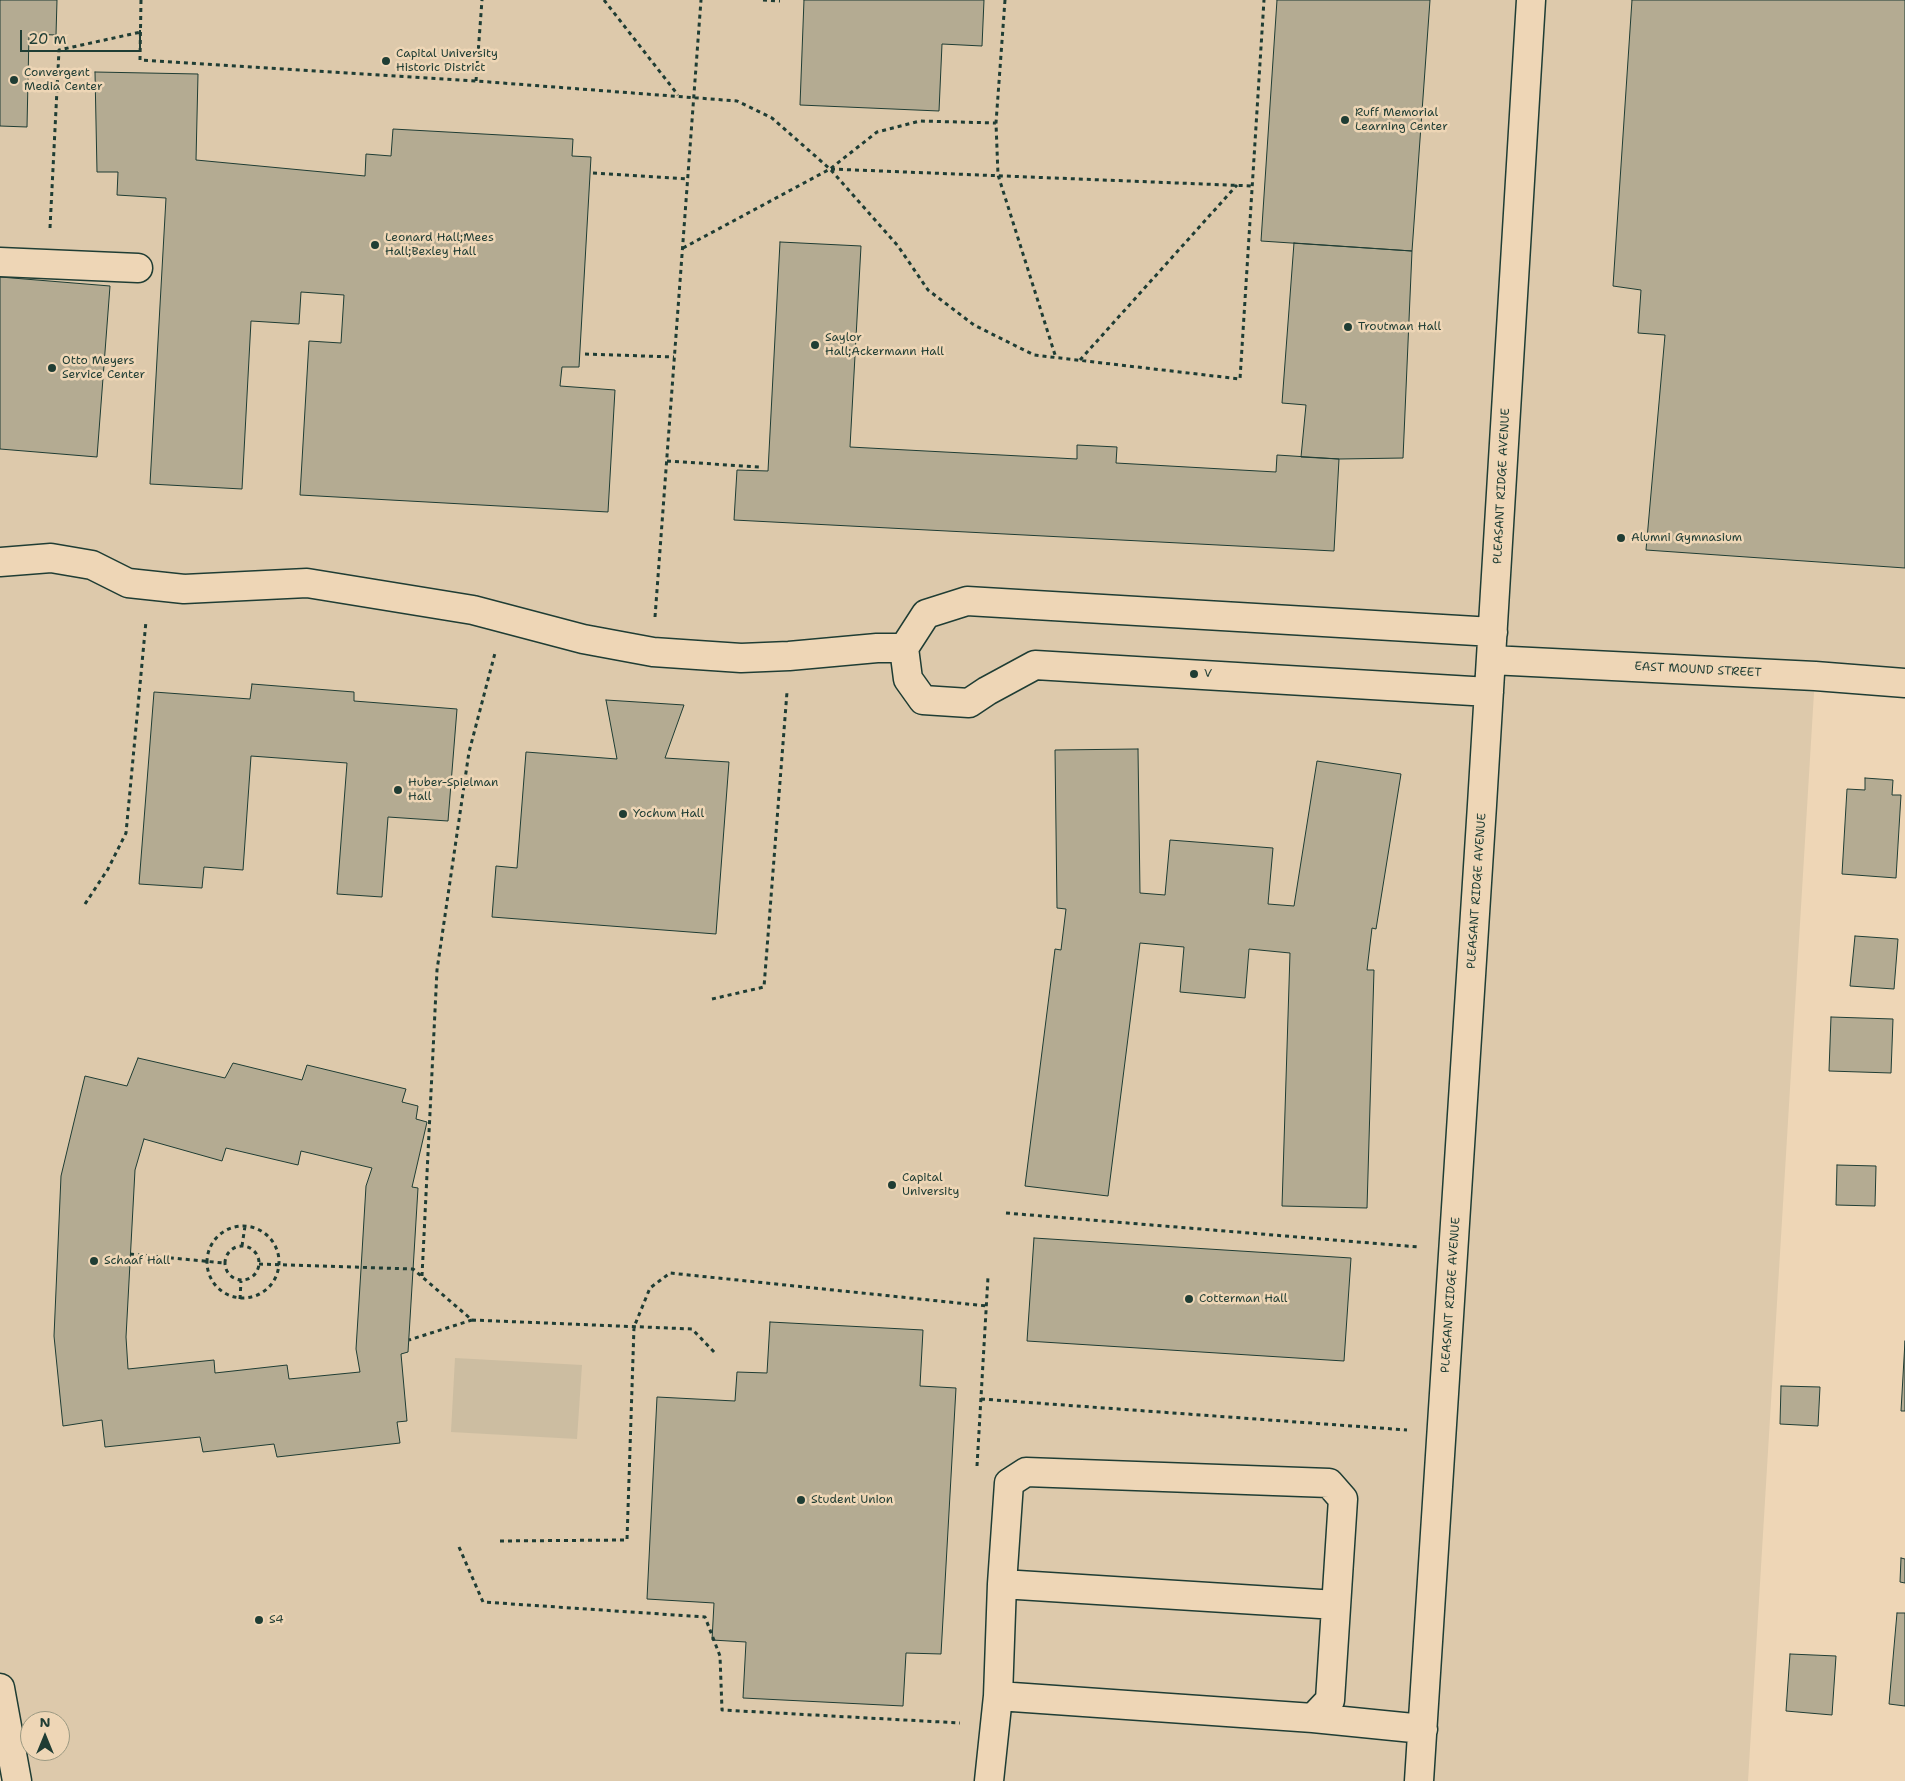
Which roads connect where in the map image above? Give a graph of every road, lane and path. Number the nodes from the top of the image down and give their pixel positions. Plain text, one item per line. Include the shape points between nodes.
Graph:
1 (141, 0) edge
2 (482, 0) edge
3 (604, 0) edge
4 (701, 0) edge
5 (764, 0) edge
6 (1005, 0) edge
7 (1264, 0) edge
8 (1532, 0) edge
9 (780, 1) dead end
10 (141, 32) junction
11 (476, 81) junction
12 (678, 95) junction
13 (694, 96) junction
14 (996, 123) junction
15 (830, 169) junction
16 (593, 173) dead end
17 (998, 175) junction
18 (688, 179) junction
19 (1237, 185) junction
20 (1252, 186) junction
21 (683, 248) junction
22 (0, 262) edge
23 (48, 264) junction
24 (138, 268) dead end
25 (585, 354) dead end
26 (674, 357) junction
27 (1056, 358) junction
28 (1080, 361) junction
29 (667, 461) junction
30 (758, 467) dead end
31 (0, 562) edge
32 (150, 585) junction
33 (504, 618) junction
34 (1493, 632) junction
35 (904, 648) junction
36 (653, 652) junction
37 (790, 656) junction
38 (1491, 660) junction
39 (1905, 683) edge
40 (1489, 692) junction
41 (85, 904) dead end
42 (712, 999) dead end
43 (1006, 1213) dead end
44 (245, 1226) junction
45 (242, 1246) junction
46 (1454, 1250) junction
47 (130, 1254) dead end
48 (207, 1261) junction
49 (224, 1263) junction
50 (259, 1264) junction
51 (280, 1265) junction
52 (422, 1276) junction
53 (241, 1281) junction
54 (240, 1299) junction
55 (987, 1306) dead end
56 (472, 1320) junction
57 (634, 1327) junction
58 (409, 1340) dead end
59 (716, 1354) dead end
60 (981, 1399) dead end
61 (1442, 1432) junction
62 (500, 1541) dead end
63 (459, 1547) dead end
64 (1002, 1584) junction
65 (1336, 1605) junction
66 (0, 1688) edge
67 (998, 1696) junction
68 (1313, 1718) junction
69 (962, 1723) dead end
70 (1423, 1729) junction
71 (17, 1781) edge
72 (989, 1781) edge
73 (1419, 1781) edge

1 - 10 path
2 - 11 path
3 - 12 path
4 - 13 path
5 - 9 path
6 - 14 path
7 - 20 path
8 - 34 street, PLEASANT RIDGE AVENUE
10 - 11 path via 140,60
10 - 23 path via 59,50
11 - 12 path
12 - 13 path
13 - 15 path via 737,100 772,118
13 - 18 path
14 - 15 path via 920,121 877,132
14 - 17 path
15 - 17 path
15 - 21 path
15 - 27 path via 898,246 928,290 974,325 1034,355
16 - 18 path
17 - 19 path
17 - 27 path
18 - 21 path
19 - 20 path
19 - 28 path
20 - 28 path via 1240,379
21 - 26 path
22 - 23 street
23 - 24 street
25 - 26 path
26 - 29 path
27 - 28 path
29 - 30 path
29 - 36 path
31 - 32 street via 51,558 92,564 128,583
32 - 33 street via 184,589 307,583
32 - 41 path via 126,833
33 - 36 street via 583,639
33 - 52 path via 469,752 437,970
34 - 35 street via 967,601 926,614
34 - 38 street, PLEASANT RIDGE AVENUE
35 - 37 street
35 - 40 street via 908,679 923,700 969,703 1035,665
36 - 37 street via 742,658
37 - 42 path via 764,987
38 - 39 street, EAST MOUND STREET
38 - 40 street, PLEASANT RIDGE AVENUE
40 - 46 street, PLEASANT RIDGE AVENUE
43 - 46 path
44 - 45 path
44 - 48 path via 232,1227 221,1233 212,1242
44 - 51 path via 256,1228 274,1242
45 - 49 path via 231,1250
45 - 50 path via 252,1250
46 - 61 street, PLEASANT RIDGE AVENUE
47 - 48 path
48 - 49 path
48 - 54 path via 210,1279 217,1289
49 - 53 path via 230,1276
50 - 51 path
50 - 53 path via 255,1274
51 - 52 path via 413,1269
51 - 54 path via 271,1286 252,1298
52 - 56 path
53 - 54 path
55 - 57 path via 670,1273 650,1288
56 - 57 path
56 - 58 path
57 - 59 path via 692,1329
57 - 62 path via 627,1540
60 - 61 path
61 - 70 street, PLEASANT RIDGE AVENUE
63 - 69 path via 483,1602 705,1617 720,1656 722,1710
64 - 65 street
64 - 65 street via 1009,1482 1026,1472 1329,1482 1343,1499
64 - 67 street
65 - 68 street via 1330,1700
66 - 71 street
67 - 68 street
67 - 72 street
68 - 70 street
70 - 73 street, PLEASANT RIDGE AVENUE

